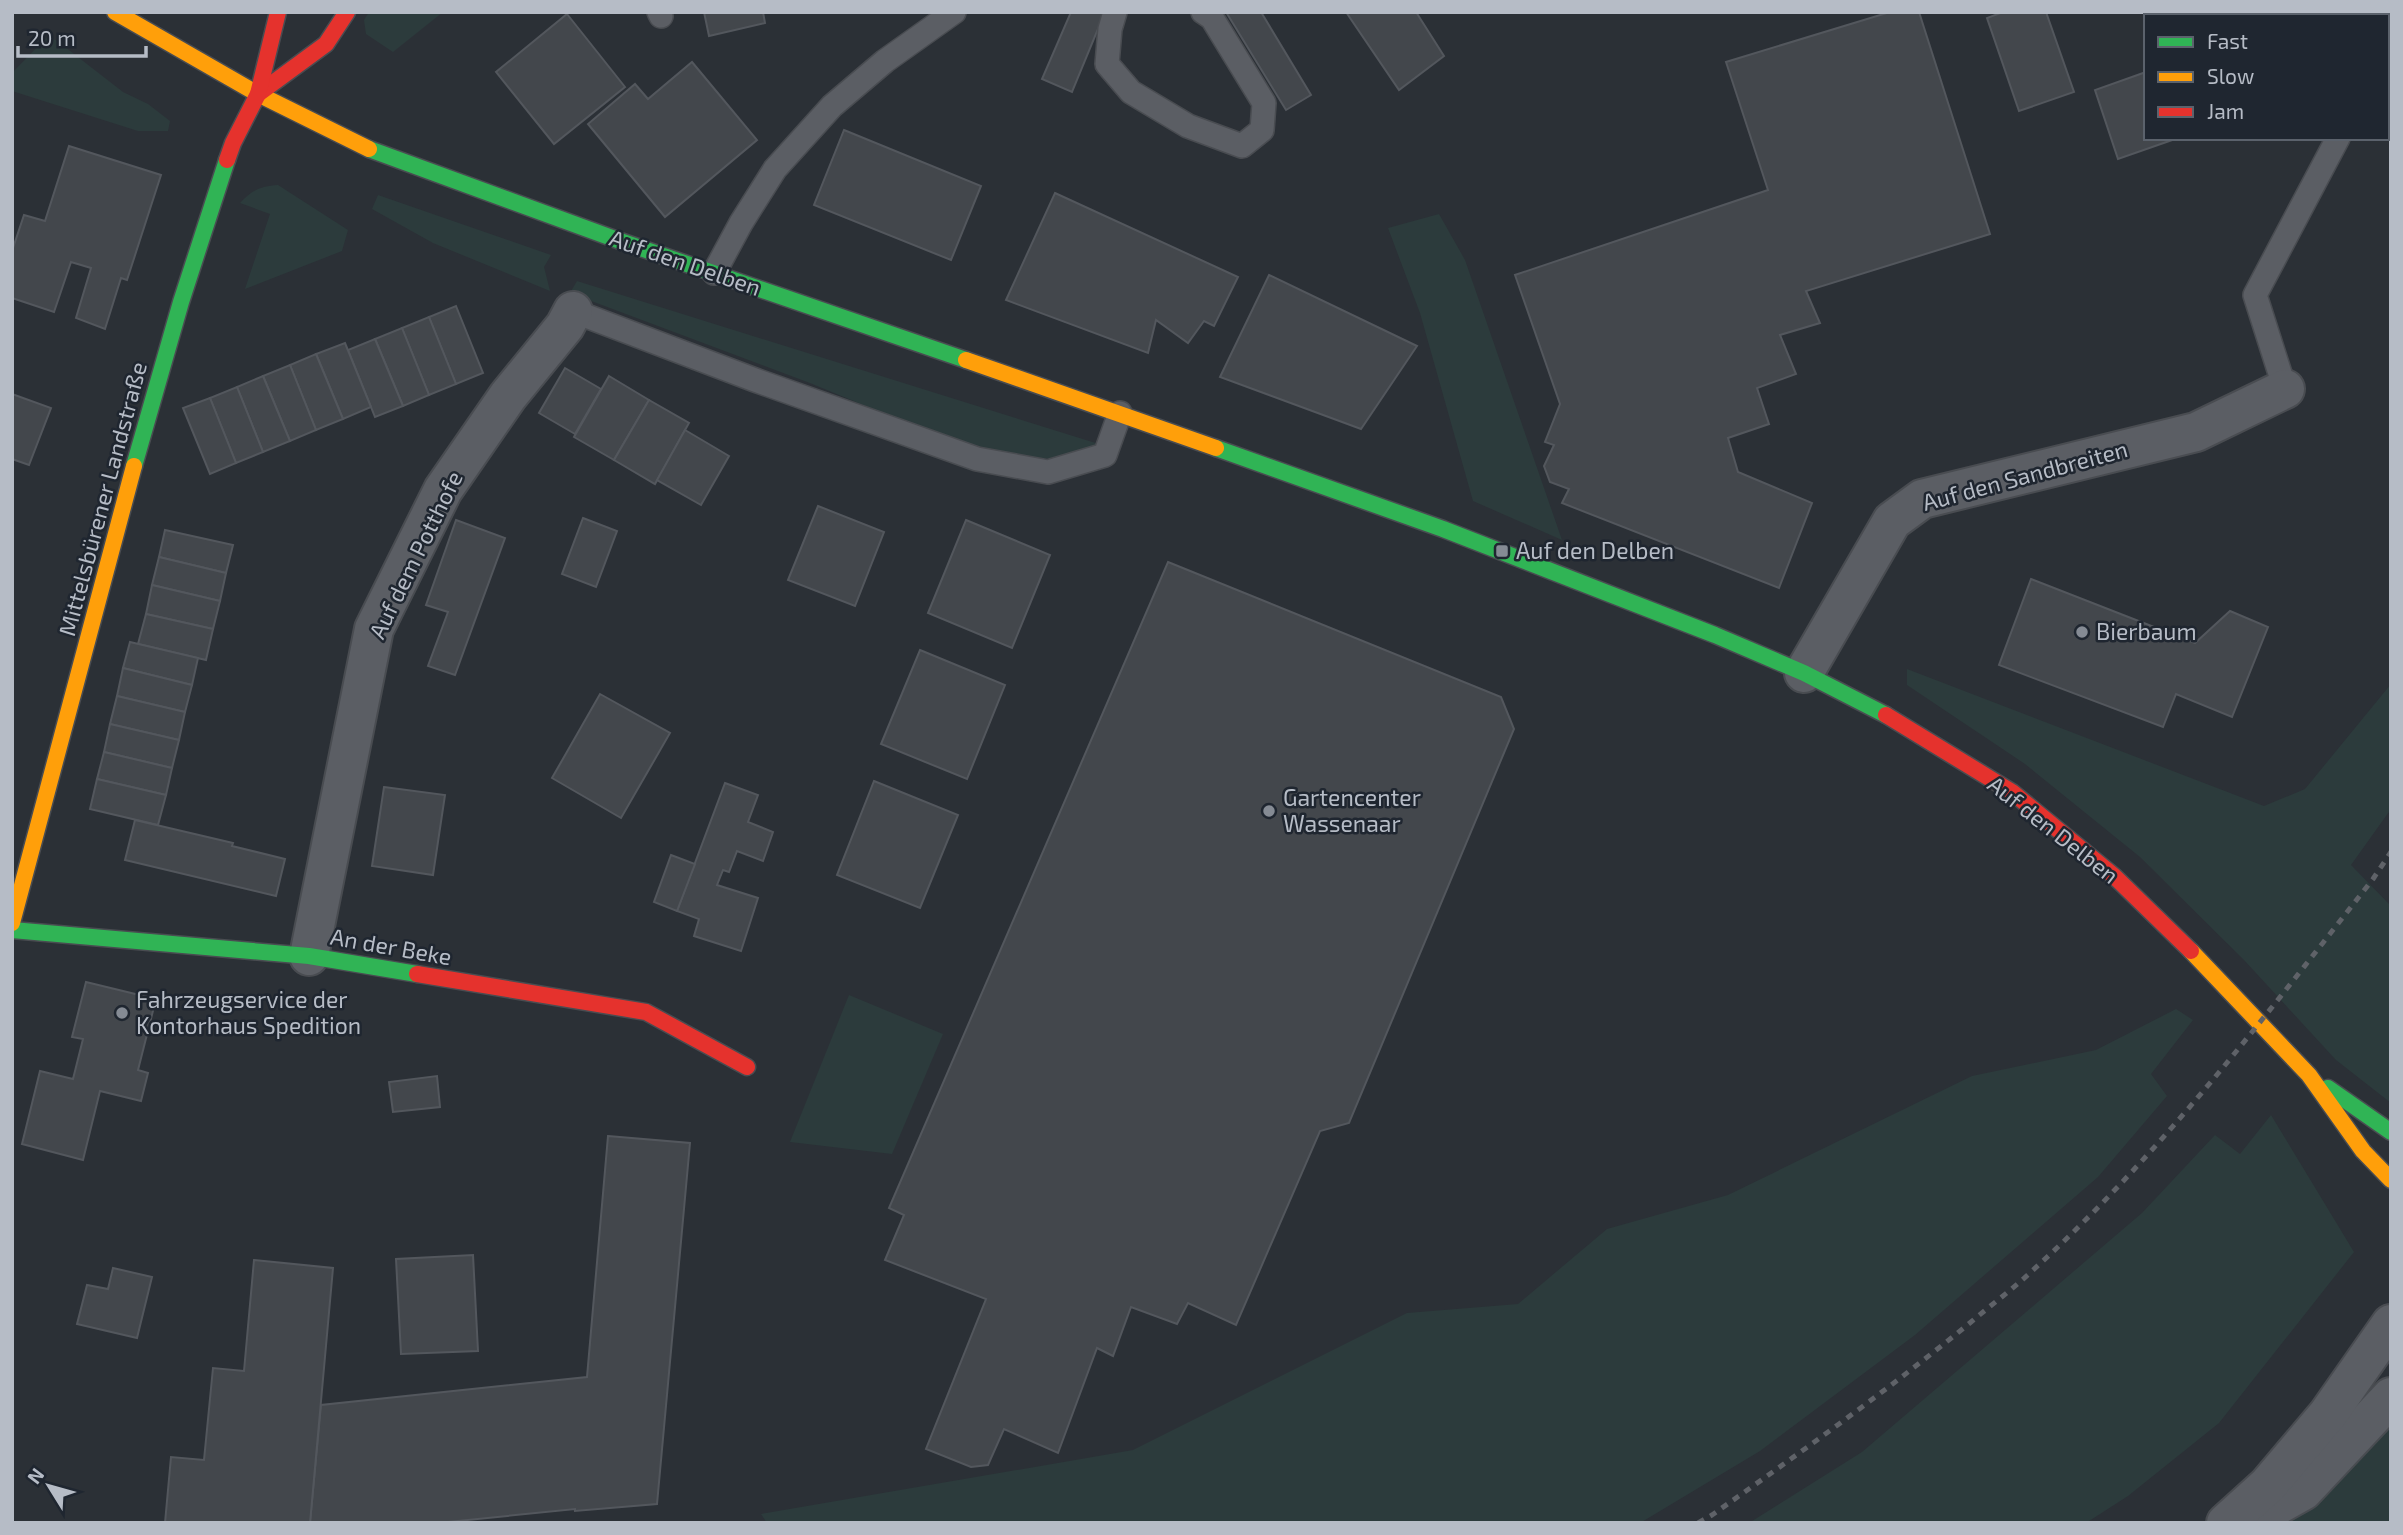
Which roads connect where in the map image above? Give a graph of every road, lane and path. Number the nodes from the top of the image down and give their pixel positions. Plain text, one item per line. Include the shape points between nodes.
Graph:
1 (115, 12) edge
2 (278, 12) edge
3 (347, 12) edge
4 (954, 12) edge
5 (1115, 12) edge
6 (1203, 12) edge
7 (258, 94) junction
8 (2337, 140) edge
9 (714, 273) junction
10 (573, 311) joint
11 (2285, 389) joint
12 (1120, 413) junction
13 (1804, 673) junction
14 (12, 923) edge
15 (12, 930) edge
16 (309, 956) junction
17 (747, 1067) dead end
18 (2309, 1075) junction
19 (2391, 1132) edge
20 (2391, 1180) edge
21 (2391, 1324) edge
22 (2391, 1397) edge
23 (2226, 1523) edge
24 (2245, 1523) edge

1 - 7 main road, Auf den Delben
2 - 7 main road
3 - 7 main road via 326,44
4 - 9 lane via 884,61 832,106 775,169
5 - 6 lane via 1107,64 1131,92 1188,126 1242,146 1262,130 1264,103 1212,18
7 - 9 main road, Auf den Delben via 364,147
7 - 14 main road, Mittelsbürener Landstraße via 233,143 154,395
8 - 11 lane via 2255,295
9 - 12 main road, Auf den Delben
10 - 12 lane via 977,459 1048,472 1104,455
10 - 16 street, Auf dem Potthofe via 443,490 374,629
11 - 13 street, Auf den Sandbreiten via 2196,432 1922,499 1892,521
12 - 13 main road, Auf den Delben via 1489,546
13 - 18 main road, Auf den Delben via 1886,715 2012,792 2150,909
15 - 16 main road, An der Beke
16 - 17 main road, An der Beke via 646,1012
18 - 19 main road, Auf den Delben
18 - 20 main road, Auf den Delben via 2362,1151
21 - 23 street via 2328,1414 2268,1485
22 - 24 street via 2303,1491

